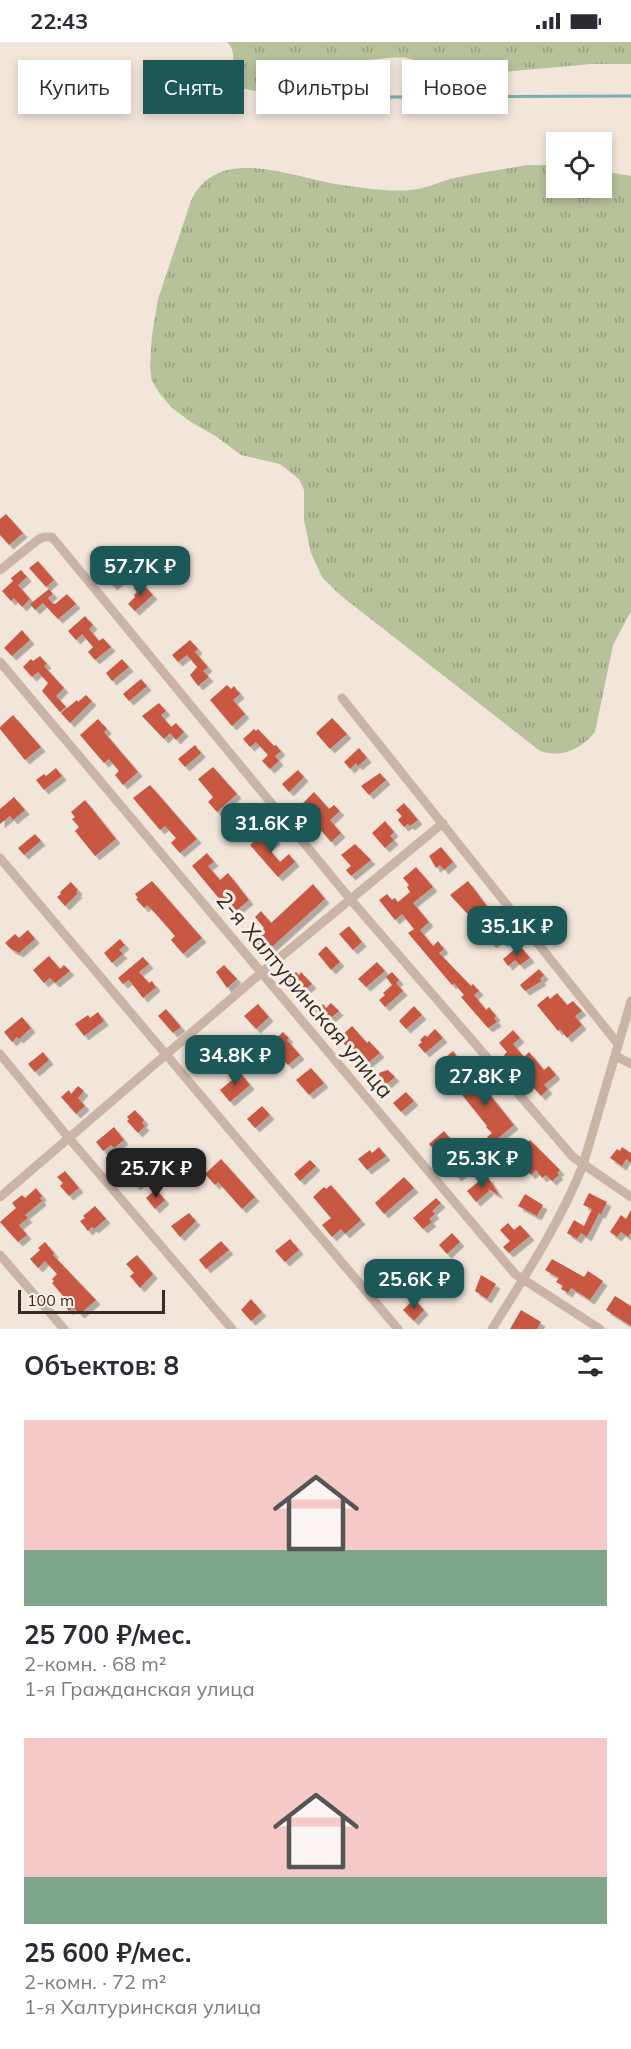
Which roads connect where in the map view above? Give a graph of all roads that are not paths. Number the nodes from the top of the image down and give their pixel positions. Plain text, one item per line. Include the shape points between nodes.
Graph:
1 (0, 570) edge
2 (0, 662) edge
3 (342, 698) dead end
4 (443, 823) junction
5 (0, 858) edge
6 (351, 900) junction
7 (261, 973) junction
8 (631, 1001) edge
9 (618, 1044) junction
10 (0, 1054) edge
11 (166, 1055) junction
12 (615, 1056) junction
13 (631, 1064) edge
14 (68, 1137) junction
15 (583, 1165) junction
16 (0, 1197) edge
17 (631, 1197) edge
18 (0, 1255) edge
19 (522, 1280) junction
20 (64, 1329) edge
21 (232, 1329) edge
22 (398, 1329) edge
23 (492, 1329) edge
24 (600, 1329) edge

1 - 6 street via 39,539 48,536 55,541
2 - 7 street, 2-я Халтуринская улица
3 - 4 street
4 - 6 street
4 - 9 street
5 - 11 street
6 - 7 street
6 - 15 street
7 - 11 street
7 - 19 street, 2-я Халтуринская улица
8 - 9 street
9 - 12 street
10 - 14 street
11 - 14 street
11 - 22 street
12 - 13 street
12 - 15 street
14 - 16 street
14 - 21 street
15 - 17 street
15 - 19 street via 559,1218
18 - 20 street
19 - 23 street
19 - 24 street, 2-я Халтуринская улица

